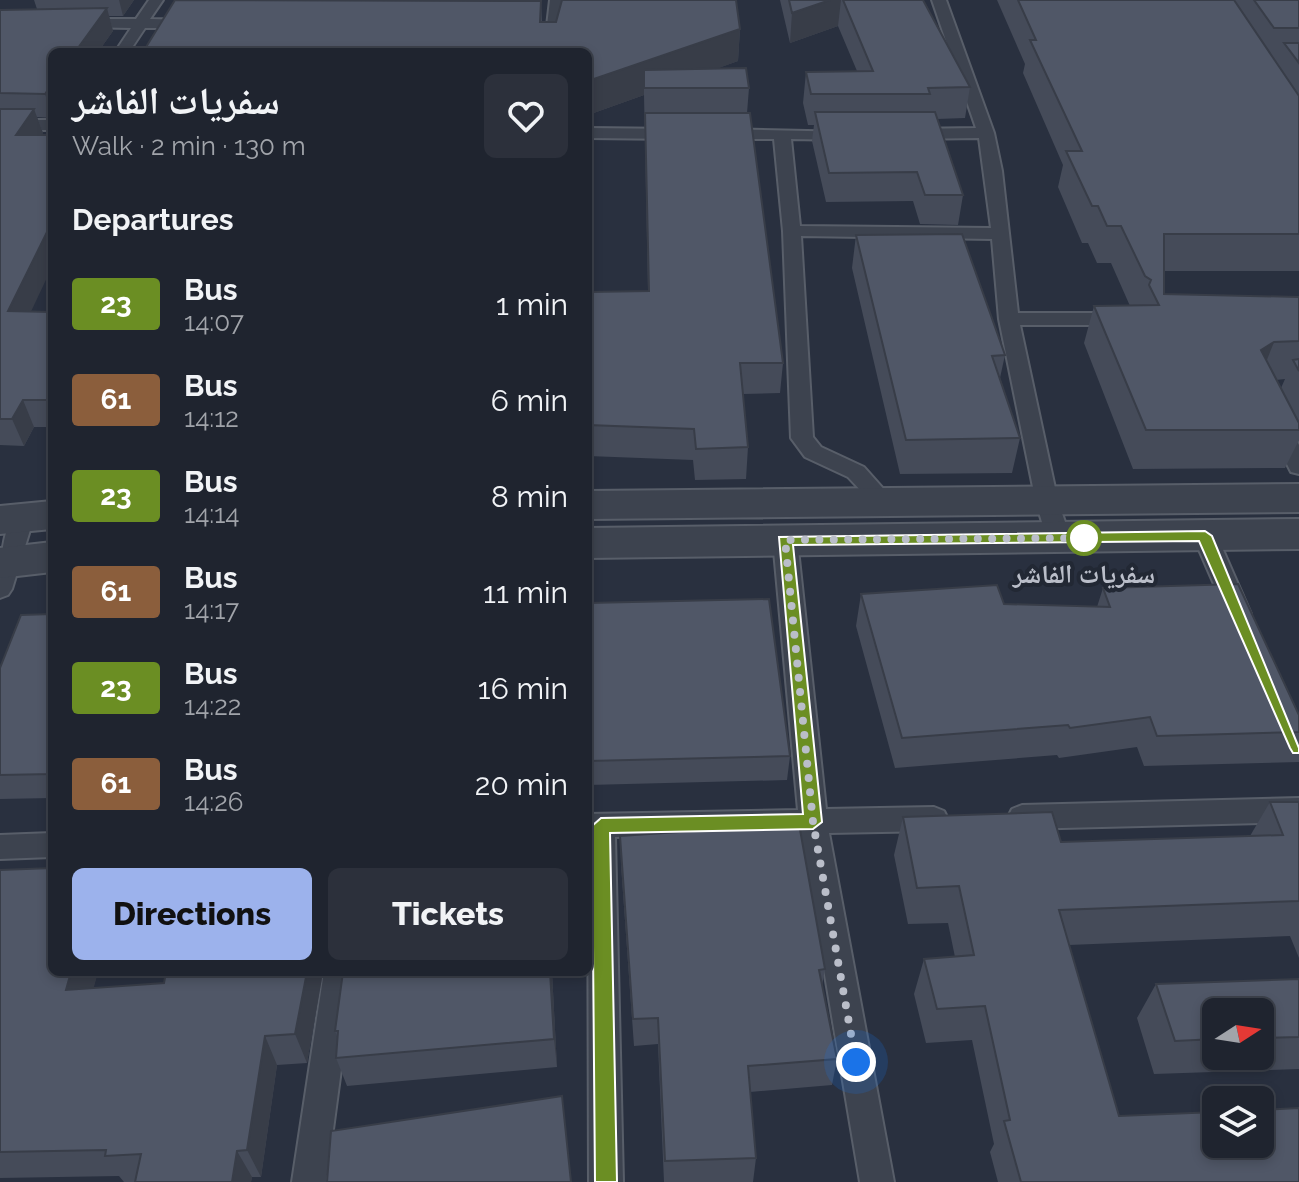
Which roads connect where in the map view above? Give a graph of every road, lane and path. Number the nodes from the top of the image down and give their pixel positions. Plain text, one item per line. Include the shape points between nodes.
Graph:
1 (156, 0) edge
2 (557, 0) edge
3 (939, 0) edge
4 (57, 23) edge
5 (140, 24) junction
6 (216, 24) edge
7 (125, 48) edge
8 (550, 48) edge
9 (0, 125) edge
10 (48, 125) edge
11 (592, 133) edge
12 (986, 133) junction
13 (860, 134) edge
14 (892, 134) edge
15 (782, 135) junction
16 (792, 231) junction
17 (1001, 234) junction
18 (1009, 319) junction
19 (1127, 319) edge
20 (1266, 402) edge
21 (1299, 467) edge
22 (1299, 498) edge
23 (885, 503) junction
24 (592, 505) edge
25 (25, 517) edge
26 (1053, 520) junction
27 (1299, 534) edge
28 (1205, 536) junction
29 (785, 540) junction
30 (592, 543) edge
31 (48, 558) edge
32 (3, 571) edge
33 (1249, 635) edge
34 (1299, 810) edge
35 (1001, 817) edge
36 (954, 818) edge
37 (813, 822) junction
38 (595, 826) edge
39 (48, 845) edge
40 (0, 847) edge
41 (338, 976) edge
42 (309, 1182) edge
43 (606, 1182) edge
44 (877, 1182) edge

1 - 5 lane
2 - 8 lane via 547,26
3 - 12 lane
4 - 5 lane
5 - 6 lane
5 - 7 lane
9 - 10 lane
11 - 15 lane
12 - 14 lane
12 - 17 lane
13 - 15 lane
15 - 16 lane
16 - 17 lane
16 - 23 lane via 802,438 813,452 856,472
17 - 18 lane
18 - 19 lane
18 - 26 lane
20 - 21 lane
22 - 26 street
23 - 24 street
23 - 26 street
25 - 32 lane
26 - 28 street
26 - 29 street
27 - 28 street
28 - 33 lane
29 - 30 street
29 - 37 lane
31 - 32 street
34 - 35 lane
36 - 37 lane
37 - 38 lane
37 - 44 lane
38 - 43 lane
39 - 40 lane
41 - 42 lane

